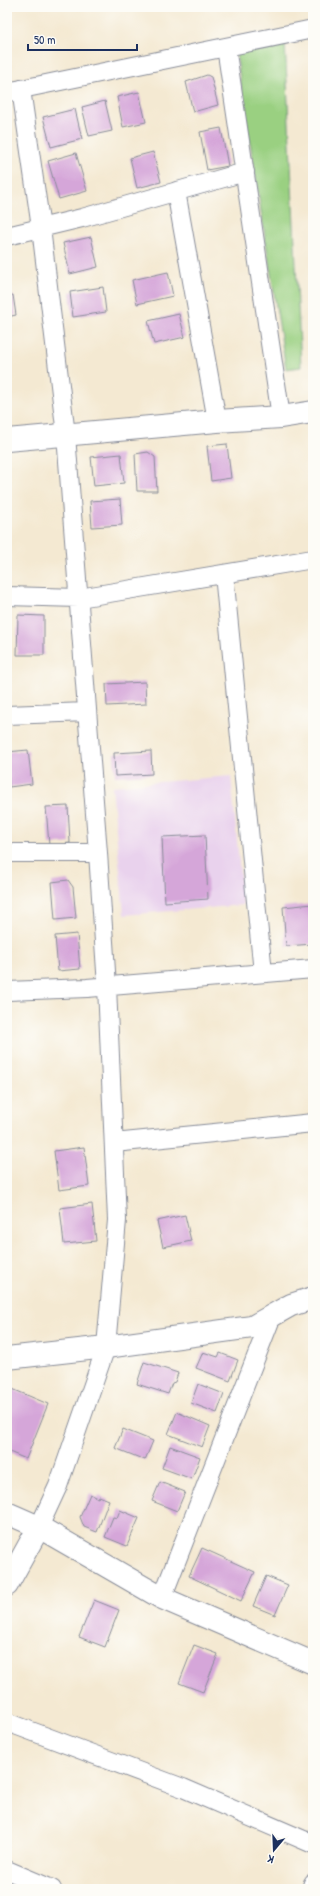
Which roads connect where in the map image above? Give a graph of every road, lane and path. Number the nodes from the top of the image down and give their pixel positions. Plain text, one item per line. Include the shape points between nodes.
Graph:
1 (313, 29) edge
2 (226, 47) junction
3 (14, 91) edge
4 (245, 172) junction
5 (176, 191) junction
6 (41, 228) junction
7 (7, 236) edge
8 (313, 412) edge
9 (281, 417) junction
10 (217, 420) junction
11 (66, 435) junction
12 (7, 440) edge
13 (313, 559) edge
14 (224, 574) junction
15 (7, 596) edge
16 (79, 598) junction
17 (87, 712) junction
18 (7, 715) edge
19 (7, 853) edge
20 (98, 853) junction
21 (313, 969) edge
22 (263, 973) junction
23 (107, 986) junction
24 (7, 991) edge
25 (313, 1123) edge
26 (114, 1143) junction
27 (313, 1298) edge
28 (272, 1316) junction
29 (106, 1347) junction
30 (7, 1358) edge
31 (7, 1513) edge
32 (39, 1527) junction
33 (7, 1585) edge
34 (162, 1598) junction
35 (313, 1663) edge
36 (7, 1722) edge
37 (313, 1844) edge
38 (7, 1870) edge
39 (313, 1883) edge
40 (52, 1889) edge
41 (311, 1889) edge

1 - 2 street
2 - 3 street
2 - 4 street
3 - 6 street
4 - 5 street
4 - 9 street
5 - 6 street
5 - 10 street
6 - 7 street
6 - 11 street
8 - 9 street
9 - 10 street
10 - 11 street
11 - 12 street
11 - 16 street
13 - 14 street
14 - 16 street
14 - 22 street
15 - 16 street
16 - 17 street
17 - 18 street
17 - 20 street
19 - 20 street
20 - 23 street
21 - 22 street
22 - 23 street
23 - 24 street
23 - 26 street
25 - 26 street
26 - 29 street via 117,1220
27 - 28 street via 291,1305
28 - 29 street via 252,1327
28 - 34 street
29 - 30 street
29 - 32 street via 58,1486
31 - 32 street
32 - 33 street
32 - 34 street
34 - 35 street
36 - 37 street via 183,1788
38 - 40 street
39 - 41 street

